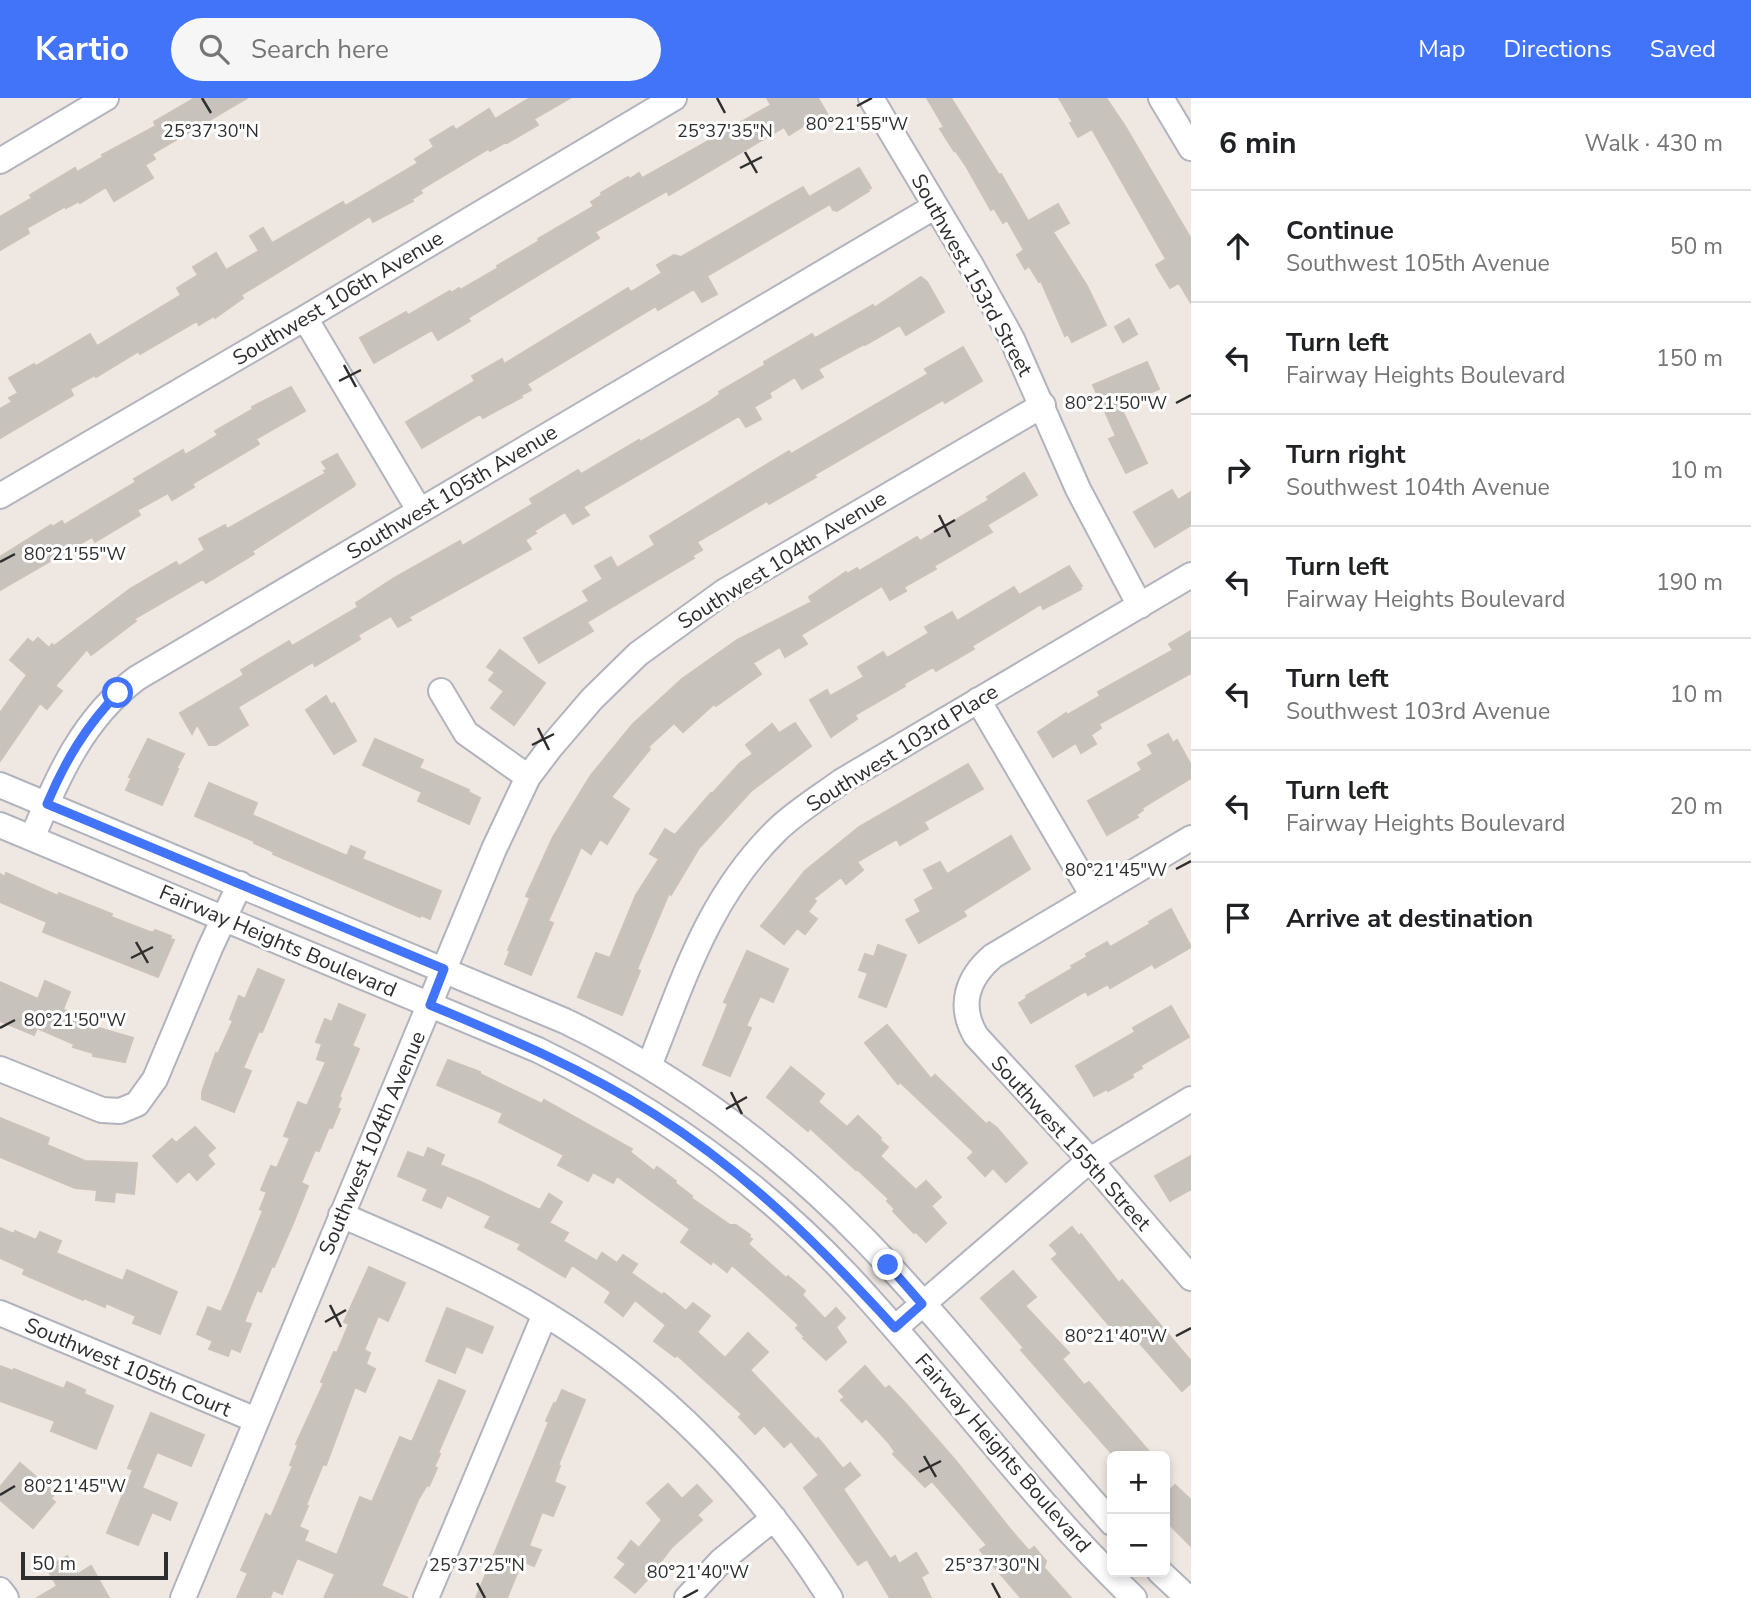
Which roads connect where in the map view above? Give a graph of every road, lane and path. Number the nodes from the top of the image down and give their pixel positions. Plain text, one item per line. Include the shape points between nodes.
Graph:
1 (106, 98) edge
2 (674, 98) edge
3 (871, 98) edge
4 (1161, 98) edge
5 (1191, 148) edge
6 (0, 161) edge
7 (934, 206) junction
8 (305, 318) junction
9 (1043, 405) junction
10 (0, 496) edge
11 (419, 510) junction
12 (1191, 575) edge
13 (1140, 606) junction
14 (441, 691) dead end
15 (978, 700) junction
16 (528, 777) junction
17 (0, 785) edge
18 (47, 804) junction
19 (0, 825) edge
20 (32, 838) junction
21 (1191, 838) edge
22 (240, 884) junction
23 (1093, 896) junction
24 (224, 918) junction
25 (444, 969) junction
26 (430, 1005) junction
27 (649, 1066) junction
28 (0, 1069) edge
29 (1191, 1099) edge
30 (1090, 1160) junction
31 (341, 1215) junction
32 (1191, 1278) edge
33 (922, 1304) junction
34 (0, 1313) edge
35 (545, 1314) junction
36 (895, 1328) junction
37 (256, 1420) junction
38 (1107, 1517) edge
39 (774, 1518) junction
40 (1165, 1577) edge
41 (0, 1590) edge
42 (6, 1598) edge
43 (183, 1598) edge
44 (426, 1598) edge
45 (687, 1598) edge
46 (830, 1598) edge
47 (1133, 1598) edge
48 (1188, 1598) edge

1 - 6 street
2 - 8 street, Southwest 106th Avenue
3 - 7 street, Southwest 153rd Street
4 - 5 street
7 - 9 street, Southwest 153rd Street via 1025,363
7 - 11 street, Southwest 105th Avenue
8 - 10 street, Southwest 106th Avenue
8 - 11 street
9 - 13 street, Southwest 153rd Street via 1092,517
9 - 16 street, Southwest 104th Avenue via 682,620 601,689
11 - 18 street, Southwest 105th Avenue via 127,685 82,735
12 - 13 street, Southwest 103rd Place
13 - 15 street, Southwest 103rd Place
14 - 16 street via 466,733
15 - 23 street
15 - 27 street, Southwest 103rd Place via 842,781 796,814 763,846 738,874 704,930
16 - 25 street, Southwest 104th Avenue
17 - 18 street, Fairway Heights Boulevard
18 - 20 street, Southwest 105th Avenue
18 - 22 street, Fairway Heights Boulevard
19 - 20 street, Fairway Heights Boulevard
20 - 24 street, Fairway Heights Boulevard
21 - 23 street
22 - 24 street
22 - 25 street, Fairway Heights Boulevard
23 - 30 street, Southwest 155th Street via 993,956 975,975 966,1001 976,1036
24 - 26 street, Fairway Heights Boulevard
24 - 28 street via 155,1079 137,1104 120,1111 102,1110
25 - 26 street, Southwest 104th Avenue
25 - 27 street, Fairway Heights Boulevard via 565,1021
26 - 31 street, Southwest 104th Avenue
26 - 36 street, Fairway Heights Boulevard via 568,1065 691,1139 801,1229
27 - 33 street, Fairway Heights Boulevard via 784,1165 864,1239
29 - 30 street
30 - 32 street, Southwest 155th Street
30 - 33 street
31 - 35 street via 445,1260
31 - 37 street, Southwest 104th Avenue
33 - 36 street
33 - 38 street, Fairway Heights Boulevard
34 - 37 street, Southwest 105th Court
35 - 39 street via 588,1341 675,1413
35 - 44 street
36 - 47 street, Fairway Heights Boulevard
37 - 43 street, Southwest 104th Avenue
39 - 45 street via 721,1561
39 - 46 street
40 - 48 street
41 - 42 street

